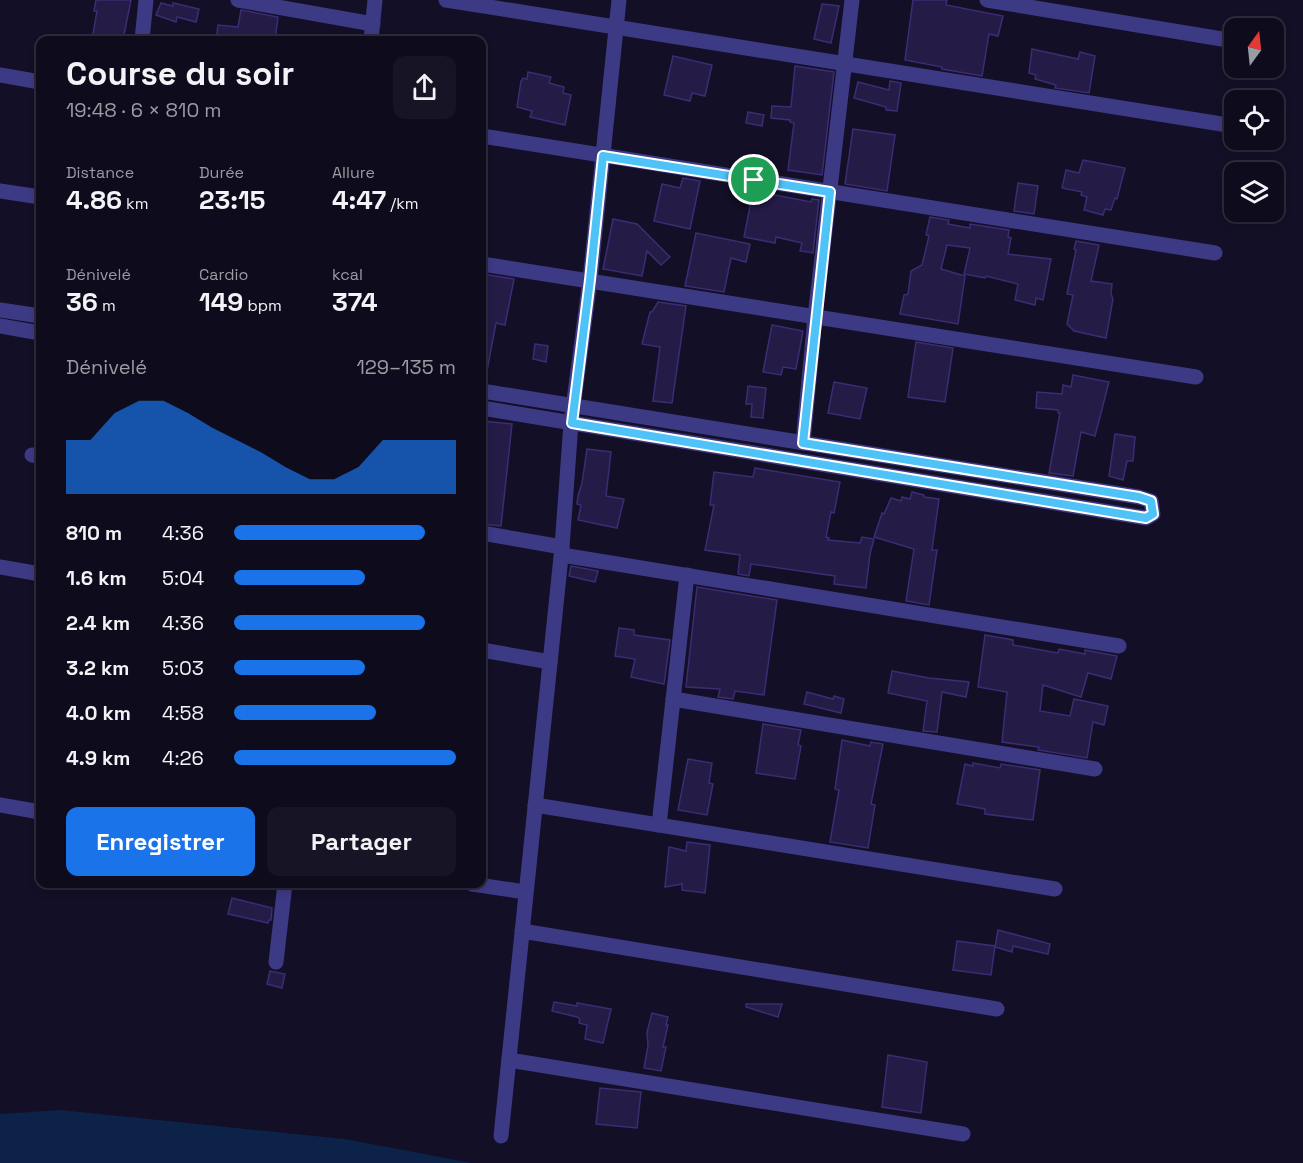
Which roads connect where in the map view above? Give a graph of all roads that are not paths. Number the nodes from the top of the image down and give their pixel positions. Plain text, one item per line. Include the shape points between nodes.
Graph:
1 (146, 0) edge
2 (238, 0) edge
3 (375, 0) edge
4 (446, 0) edge
5 (619, 0) edge
6 (852, 0) edge
7 (987, 0) edge
8 (373, 24) junction
9 (616, 27) junction
10 (142, 36) edge
11 (372, 36) edge
12 (1224, 39) edge
13 (845, 64) junction
14 (0, 75) edge
15 (36, 81) edge
16 (1224, 124) edge
17 (486, 137) edge
18 (603, 156) junction
19 (0, 191) edge
20 (830, 192) junction
21 (36, 196) edge
22 (1215, 253) dead end
23 (486, 265) edge
24 (590, 280) junction
25 (0, 310) edge
26 (36, 315) edge
27 (815, 317) junction
28 (0, 326) edge
29 (36, 332) edge
30 (1196, 377) dead end
31 (486, 392) edge
32 (575, 405) junction
33 (486, 409) edge
34 (572, 423) junction
35 (803, 443) junction
36 (923, 462) junction
37 (921, 482) junction
38 (486, 534) edge
39 (562, 551) junction
40 (0, 567) edge
41 (36, 573) edge
42 (687, 575) junction
43 (1119, 646) dead end
44 (486, 651) edge
45 (550, 662) junction
46 (673, 699) junction
47 (1095, 769) dead end
48 (535, 805) junction
49 (0, 806) edge
50 (36, 811) edge
51 (659, 825) junction
52 (486, 886) edge
53 (285, 888) edge
54 (1055, 889) dead end
55 (525, 892) junction
56 (522, 931) junction
57 (276, 962) dead end
58 (997, 1009) dead end
59 (509, 1060) junction
60 (963, 1134) dead end
61 (501, 1136) dead end

1 - 10 street
2 - 8 street
3 - 8 street
4 - 9 street
5 - 9 street
6 - 13 street
7 - 12 street
8 - 11 street
9 - 13 street
9 - 18 street
13 - 16 street
13 - 20 street
14 - 15 street
17 - 18 street
18 - 20 street
18 - 24 street
19 - 21 street
20 - 22 street
20 - 27 street
23 - 24 street
24 - 27 street
24 - 32 street
25 - 26 street
27 - 30 street
27 - 35 street
28 - 29 street
31 - 32 street
32 - 34 street
32 - 35 street
33 - 34 street
34 - 37 street
34 - 39 street
35 - 36 street
36 - 37 street
36 - 37 street via 1139,497 1151,501 1153,514 1146,518
38 - 39 street
39 - 42 street
39 - 45 street
40 - 41 street
42 - 43 street
42 - 46 street
44 - 45 street
45 - 48 street
46 - 47 street
46 - 51 street
48 - 51 street
48 - 55 street
49 - 50 street
51 - 54 street
52 - 55 street
53 - 57 street
55 - 56 street
56 - 58 street
56 - 59 street
59 - 60 street
59 - 61 street

